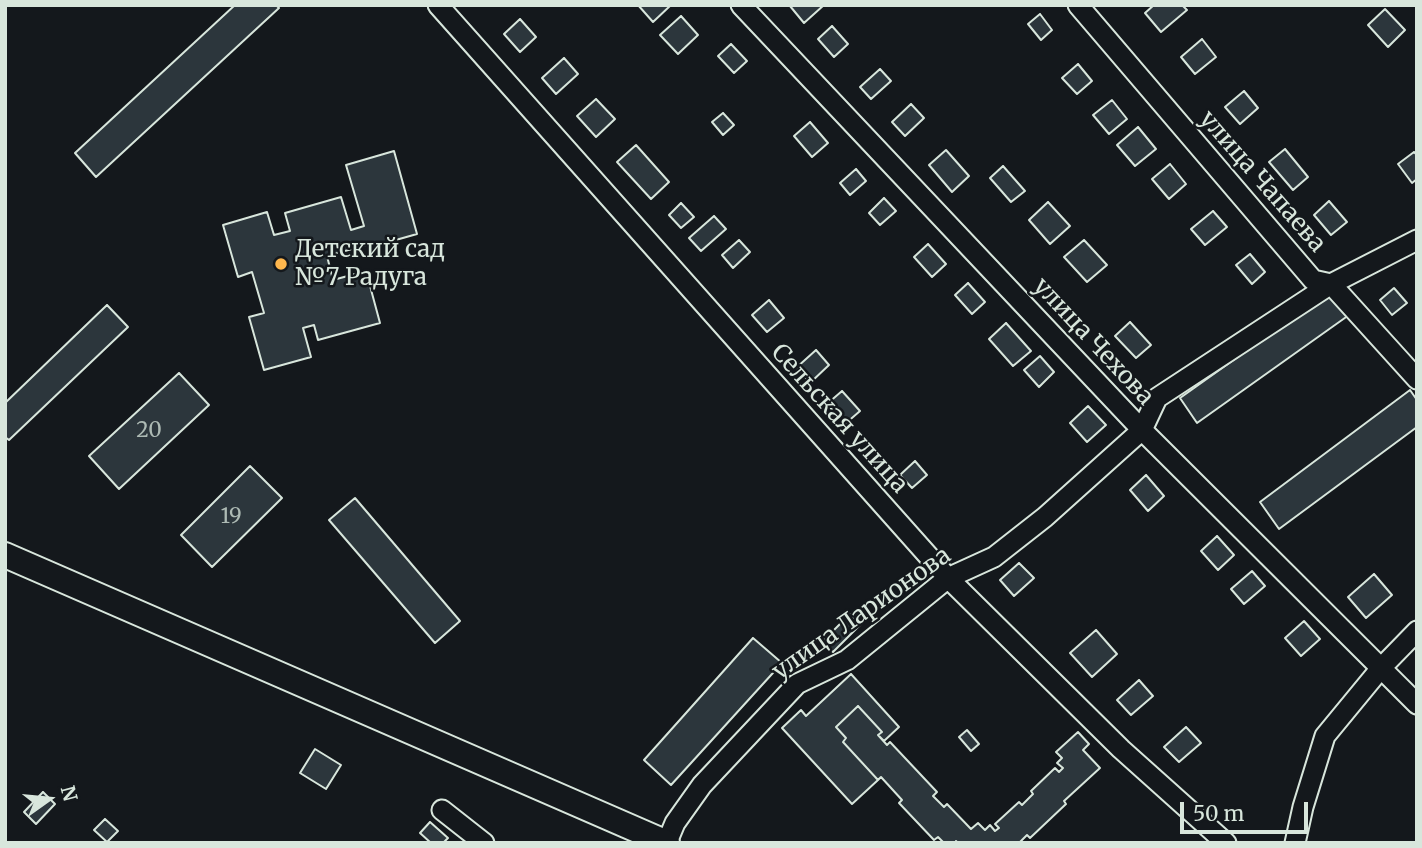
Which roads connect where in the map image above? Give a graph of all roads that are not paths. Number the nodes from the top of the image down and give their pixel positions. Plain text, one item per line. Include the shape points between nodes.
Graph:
1 (438, 5) edge
2 (741, 5) edge
3 (1078, 5) edge
4 (1417, 240) edge
5 (1331, 284) junction
6 (1417, 379) edge
7 (1142, 430) junction
8 (5, 555) edge
9 (947, 578) junction
10 (1417, 631) edge
11 (1381, 668) junction
12 (1417, 704) edge
13 (442, 810) dead end
14 (484, 843) edge
15 (667, 843) edge
16 (1226, 843) edge
17 (1295, 843) edge

1 - 9 street, Сельская улица
2 - 7 street, улица Чехова
3 - 5 street, улица Чапаева via 1313,280
4 - 5 street, улица Ларионова
5 - 6 street, улица Чапаева
5 - 7 street, улица Ларионова via 1157,398
7 - 9 street, улица Ларионова via 994,557
7 - 11 street, улица Чехова
8 - 15 main road
9 - 15 street, улица Ларионова via 847,660 797,684 702,785
9 - 16 street, Сельская улица via 1121,749
10 - 11 street
11 - 12 street, улица Чехова
11 - 17 street via 1325,736
13 - 14 street

